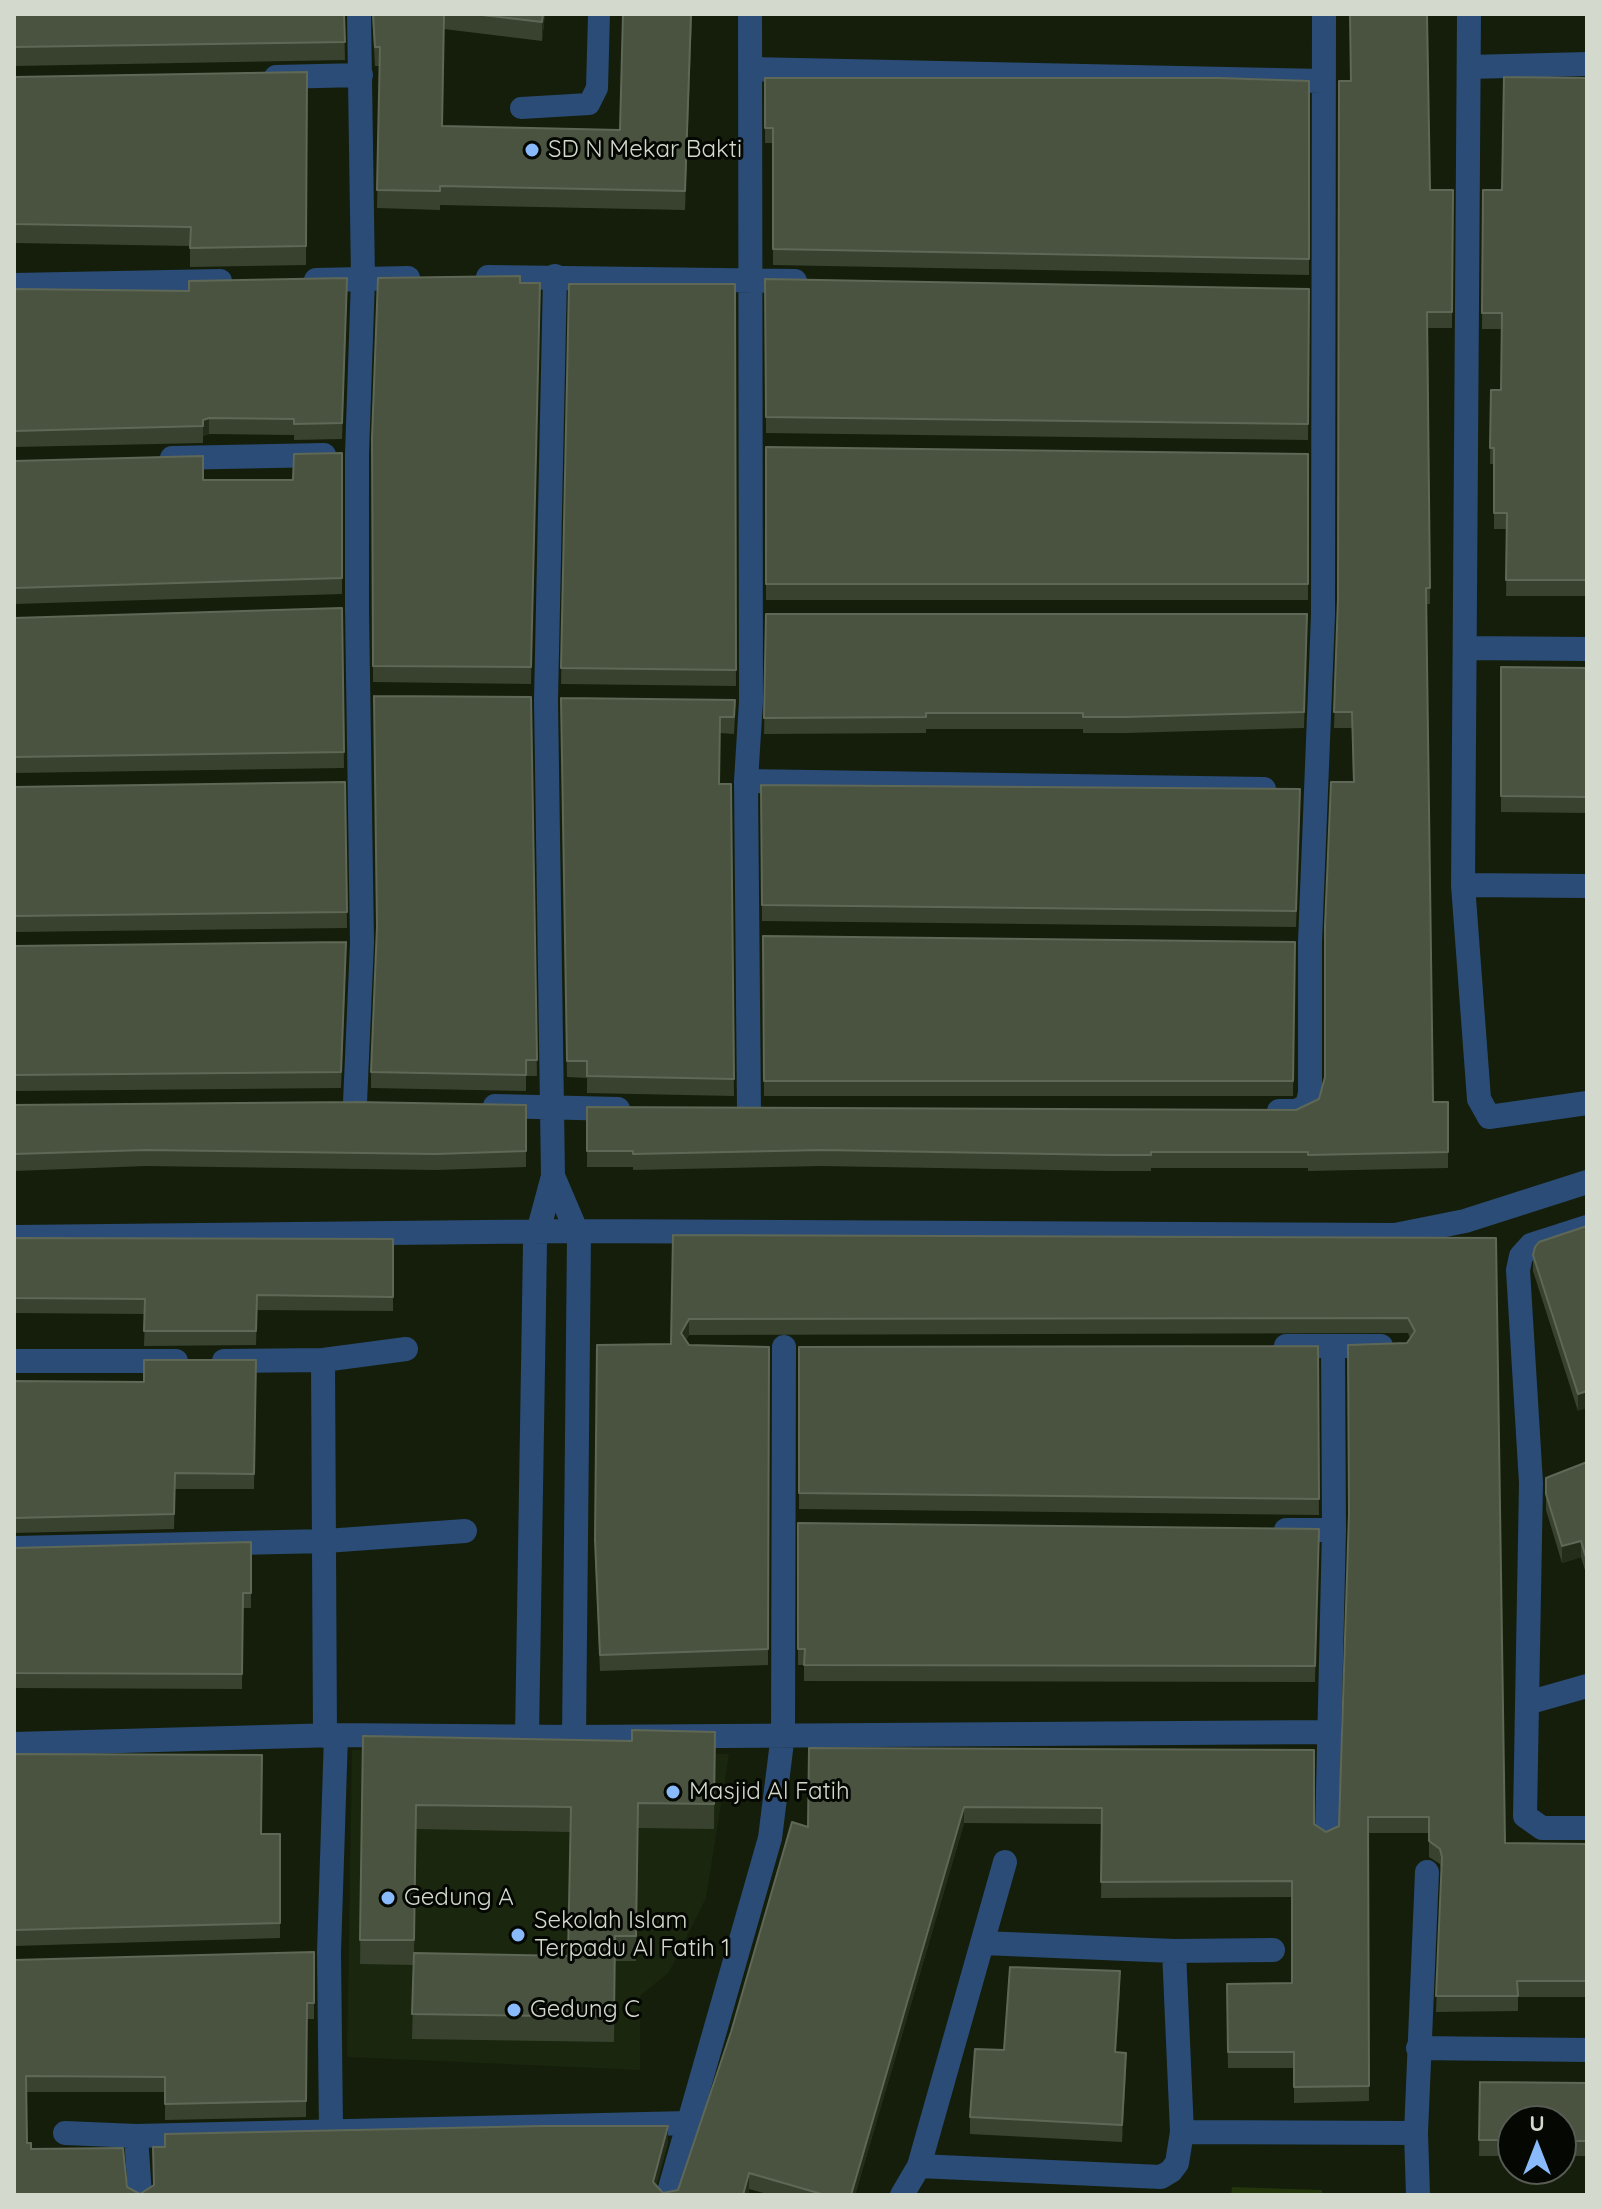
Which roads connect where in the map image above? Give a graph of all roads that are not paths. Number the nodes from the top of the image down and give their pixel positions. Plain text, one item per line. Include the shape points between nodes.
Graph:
1 (359, 14) edge
2 (599, 14) edge
3 (750, 14) edge
4 (1324, 14) edge
5 (1469, 14) edge
6 (1587, 64) edge
7 (1469, 67) junction
8 (750, 69) junction
9 (361, 75) junction
10 (250, 77) edge
11 (1323, 81) junction
12 (521, 108) dead end
13 (555, 276) junction
14 (427, 278) edge
15 (459, 278) edge
16 (363, 279) junction
17 (300, 280) edge
18 (751, 280) junction
19 (236, 281) edge
20 (814, 281) edge
21 (14, 285) edge
22 (357, 454) junction
23 (1292, 455) edge
24 (1324, 455) junction
25 (154, 459) edge
26 (357, 609) junction
27 (326, 610) edge
28 (749, 615) junction
29 (781, 615) edge
30 (1291, 615) edge
31 (1323, 615) junction
32 (1466, 648) junction
33 (1587, 649) edge
34 (359, 697) junction
35 (390, 698) edge
36 (515, 699) edge
37 (546, 700) junction
38 (578, 700) edge
39 (719, 700) edge
40 (751, 701) junction
41 (746, 781) junction
42 (361, 783) junction
43 (330, 784) edge
44 (1318, 790) junction
45 (1463, 885) junction
46 (1587, 886) edge
47 (1279, 942) edge
48 (1310, 942) junction
49 (362, 943) junction
50 (330, 944) edge
51 (324, 1103) edge
52 (355, 1103) junction
53 (1587, 1103) edge
54 (385, 1104) edge
55 (477, 1106) edge
56 (553, 1108) junction
57 (644, 1109) edge
58 (719, 1110) edge
59 (749, 1111) junction
60 (781, 1111) edge
61 (1249, 1111) edge
62 (553, 1176) junction
63 (1587, 1182) edge
64 (1587, 1227) edge
65 (536, 1231) junction
66 (578, 1231) junction
67 (14, 1237) edge
68 (1255, 1346) edge
69 (1333, 1346) junction
70 (1400, 1346) edge
71 (755, 1347) edge
72 (784, 1347) junction
73 (815, 1347) edge
74 (406, 1349) dead end
75 (577, 1351) junction
76 (536, 1352) junction
77 (323, 1360) junction
78 (14, 1361) edge
79 (1559, 1474) edge
80 (1531, 1483) junction
81 (784, 1524) junction
82 (815, 1524) edge
83 (1256, 1529) edge
84 (1334, 1530) junction
85 (465, 1531) dead end
86 (326, 1541) junction
87 (14, 1548) edge
88 (1587, 1686) edge
89 (1527, 1703) junction
90 (1328, 1732) junction
91 (783, 1734) junction
92 (330, 1736) junction
93 (527, 1737) junction
94 (574, 1737) junction
95 (14, 1744) edge
96 (1587, 1828) edge
97 (1327, 1833) edge
98 (1005, 1862) dead end
99 (1427, 1872) dead end
100 (983, 1943) junction
101 (1273, 1950) dead end
102 (1174, 1951) junction
103 (329, 1952) junction
104 (298, 1953) edge
105 (1418, 2048) junction
106 (1587, 2050) edge
107 (687, 2123) junction
108 (331, 2130) junction
109 (1182, 2132) junction
110 (65, 2133) dead end
111 (1416, 2133) junction
112 (136, 2136) junction
113 (919, 2166) junction
114 (140, 2195) edge
115 (668, 2195) edge
116 (902, 2195) edge
117 (1418, 2195) edge

1 - 9 street
2 - 12 lane via 597,88 589,104
3 - 8 street
4 - 11 street
5 - 7 street
6 - 7 street
7 - 32 street
8 - 11 street
8 - 18 street
9 - 10 street
9 - 16 street
11 - 24 street via 1314,290
13 - 15 street
13 - 18 street
13 - 37 street
14 - 16 street
16 - 17 street
16 - 22 street
18 - 20 street
18 - 28 street via 759,448
19 - 21 street
22 - 25 street
22 - 26 street
23 - 24 street
24 - 31 street
26 - 27 street
26 - 34 street
28 - 29 street
28 - 40 street
30 - 31 street
31 - 44 street
32 - 33 street
32 - 45 street
34 - 35 street
34 - 42 street
36 - 37 street
37 - 38 street
37 - 56 street
39 - 40 street
40 - 41 street
41 - 44 street
41 - 59 street via 757,936
42 - 43 street
42 - 49 street
44 - 48 street
45 - 46 street
45 - 53 street via 1484,1113 1496,1117
47 - 48 street
48 - 61 street via 1307,1106 1296,1111
49 - 50 street
49 - 52 street
51 - 52 street
52 - 54 street
55 - 56 street
56 - 57 street
56 - 62 street
58 - 59 street
59 - 60 street
62 - 65 street
62 - 66 street
63 - 66 street via 1453,1224 1395,1235
64 - 80 street via 1531,1245 1521,1256
65 - 66 street
65 - 67 street
65 - 76 street
66 - 75 street
68 - 69 street
69 - 70 street
69 - 84 street
71 - 72 street
72 - 73 street
72 - 81 street
74 - 77 street
75 - 76 street
75 - 94 street
76 - 93 street
77 - 78 street
77 - 86 street
79 - 80 street
80 - 89 street
81 - 82 street
81 - 91 street
83 - 84 street
84 - 90 street
85 - 86 street
86 - 87 street
86 - 92 street
88 - 89 street
89 - 96 street via 1525,1816 1542,1828
90 - 91 street
90 - 97 street
91 - 94 street
91 - 107 street via 770,1838
92 - 93 street
92 - 95 street
92 - 103 street
93 - 94 street
98 - 100 street
99 - 105 street
100 - 102 street
100 - 113 street
101 - 102 street
102 - 109 street
103 - 104 street
103 - 108 street
105 - 106 street
105 - 111 street
107 - 108 street
107 - 115 street
108 - 112 street
109 - 111 street
109 - 113 street via 1177,2163 1161,2177
110 - 112 street
111 - 117 street
112 - 114 street
113 - 116 street

